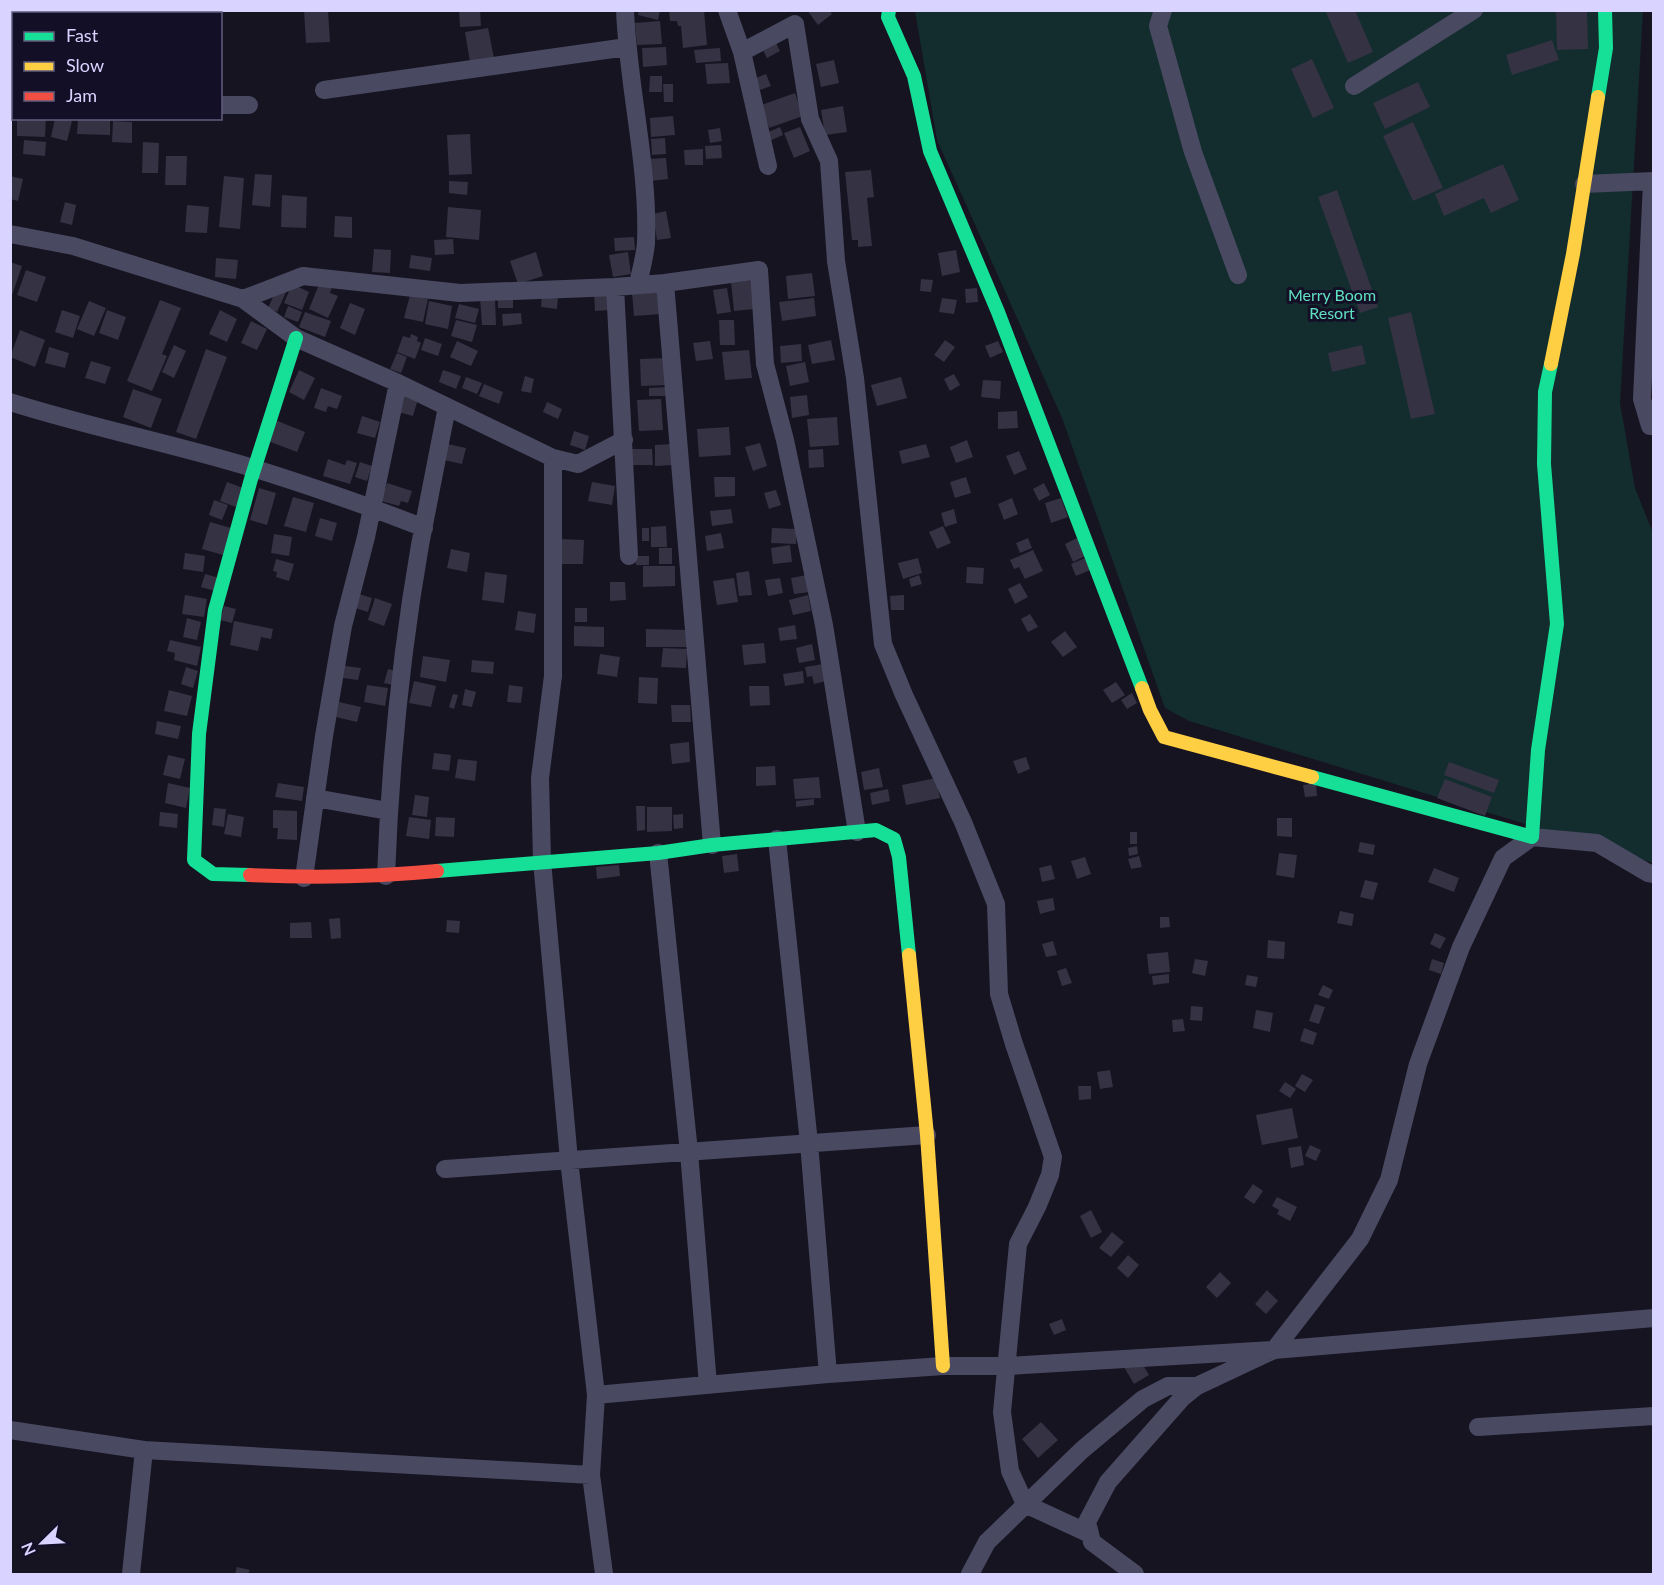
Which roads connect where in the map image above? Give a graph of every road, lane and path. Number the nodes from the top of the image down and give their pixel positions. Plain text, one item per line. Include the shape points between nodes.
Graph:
1 (625, 10) edge
2 (727, 10) edge
3 (889, 10) edge
4 (1163, 10) edge
5 (1474, 10) edge
6 (1605, 10) edge
7 (793, 17) edge
8 (627, 47) junction
9 (742, 52) junction
10 (1354, 86) dead end
11 (324, 90) dead end
12 (222, 105) edge
13 (249, 105) dead end
14 (768, 166) dead end
15 (1653, 181) edge
16 (1584, 184) junction
17 (10, 234) edge
18 (1238, 275) dead end
19 (665, 282) junction
20 (638, 284) junction
21 (615, 287) junction
22 (243, 298) junction
23 (296, 338) junction
24 (398, 383) junction
25 (10, 402) edge
26 (447, 407) junction
27 (1653, 426) edge
28 (624, 440) junction
29 (553, 458) junction
30 (255, 469) junction
31 (372, 508) junction
32 (424, 528) junction
33 (629, 556) dead end
34 (315, 798) junction
35 (388, 811) junction
36 (857, 832) junction
37 (1532, 837) junction
38 (777, 839) junction
39 (712, 845) junction
40 (658, 853) junction
41 (542, 861) junction
42 (1653, 874) edge
43 (386, 876) junction
44 (304, 878) junction
45 (927, 1135) junction
46 (809, 1143) junction
47 (689, 1152) junction
48 (569, 1160) junction
49 (445, 1169) dead end
50 (1653, 1318) edge
51 (1274, 1350) junction
52 (943, 1366) junction
53 (1008, 1366) junction
54 (828, 1374) junction
55 (708, 1385) junction
56 (1197, 1386) junction
57 (596, 1395) junction
58 (1653, 1416) edge
59 (1478, 1427) dead end
60 (10, 1430) edge
61 (144, 1450) junction
62 (591, 1474) junction
63 (1025, 1503) junction
64 (1090, 1534) junction
65 (131, 1575) edge
66 (603, 1575) edge
67 (970, 1575) edge
68 (1135, 1575) edge

1 - 8 street
2 - 9 street
3 - 37 street via 888,17 914,75 930,151 998,312 1150,710 1164,737
4 - 18 street via 1158,26 1193,152
5 - 10 street
6 - 16 street via 1606,48
7 - 9 street
7 - 53 street via 810,119 829,160 836,261 855,378 883,645 996,904 999,994 1053,1157 1050,1175 1018,1244
8 - 11 street
8 - 20 street via 645,190 646,245
9 - 14 street
12 - 13 street
15 - 16 street
15 - 27 street via 1642,399
16 - 37 street via 1545,392 1544,464 1557,624 1538,750
17 - 22 street via 73,246
19 - 20 street
19 - 36 street via 759,270 765,364 824,625
19 - 39 street
20 - 21 street
21 - 22 street via 460,293 303,276
21 - 28 street
22 - 23 street
23 - 24 street
23 - 30 street
24 - 26 street
24 - 31 street
25 - 30 street
26 - 29 street
26 - 32 street
28 - 29 street via 578,464
28 - 33 street
29 - 41 street via 553,676 540,778
30 - 31 street
30 - 44 street via 215,610 199,734 194,861 213,874
31 - 32 street
31 - 34 street via 343,626
32 - 35 street via 406,637
34 - 35 street
34 - 44 street
35 - 43 street
36 - 38 street
36 - 45 street via 876,830 894,839 899,857
37 - 42 street via 1598,843
37 - 51 street via 1503,858 1461,946 1418,1064 1389,1180 1360,1239
38 - 39 street
38 - 46 street
39 - 40 street
40 - 41 street
40 - 47 street
41 - 43 street
41 - 48 street
43 - 44 street
45 - 46 street
45 - 52 street
46 - 47 street
46 - 54 street
47 - 48 street
47 - 55 street
48 - 49 street
48 - 57 street
50 - 51 street
51 - 53 street
51 - 56 street
52 - 53 street
52 - 54 street
53 - 63 street via 1002,1412 1010,1471
54 - 55 street
55 - 57 street
56 - 63 street via 1168,1386 1143,1399
56 - 64 street via 1108,1482 1087,1522
57 - 62 street
58 - 59 street
60 - 61 street
61 - 62 street
61 - 65 street
62 - 66 street
63 - 64 street
63 - 67 street via 987,1542
64 - 68 street via 1092,1542

